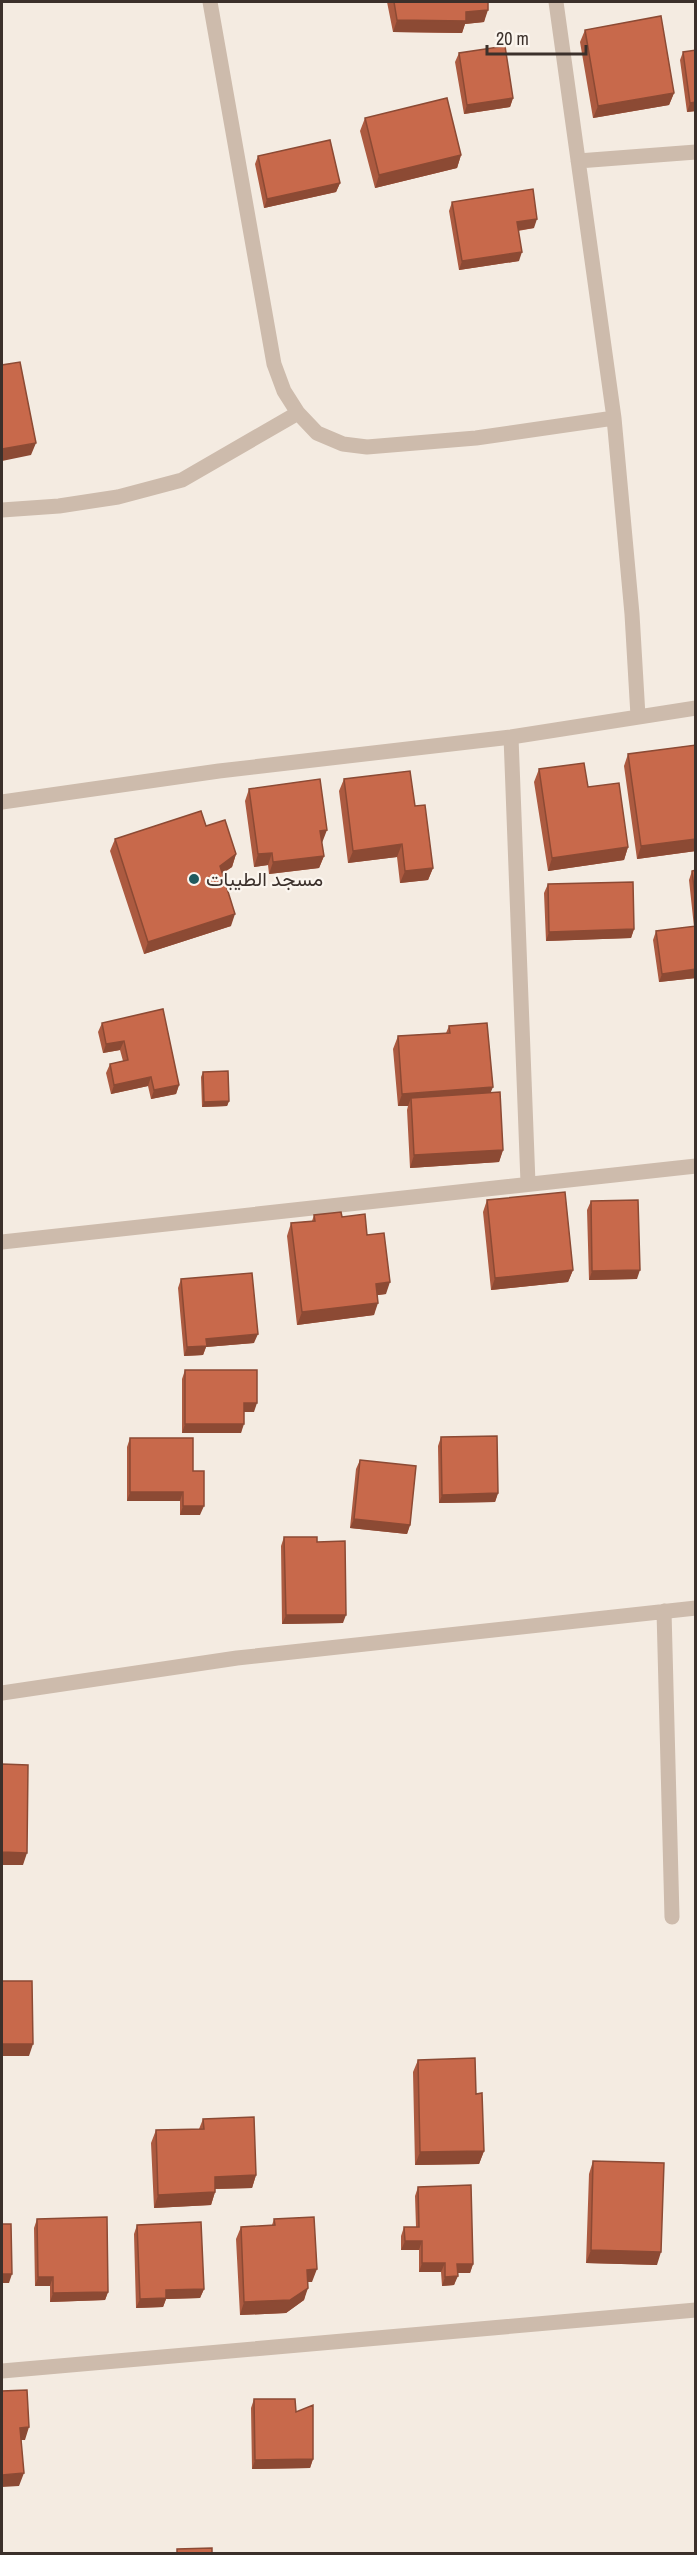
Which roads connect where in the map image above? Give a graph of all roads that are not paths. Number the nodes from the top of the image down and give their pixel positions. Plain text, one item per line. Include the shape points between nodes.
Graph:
1 (210, 2) edge
2 (556, 2) edge
3 (696, 152) edge
4 (578, 161) junction
5 (298, 413) junction
6 (614, 418) junction
7 (2, 510) edge
8 (696, 708) edge
9 (638, 716) junction
10 (511, 737) junction
11 (2, 802) edge
12 (696, 1166) edge
13 (528, 1183) junction
14 (2, 1242) edge
15 (696, 1608) edge
16 (664, 1611) junction
17 (2, 1693) edge
18 (672, 1917) dead end
19 (696, 2310) edge
20 (2, 2371) edge

1 - 5 street via 274,364
2 - 4 street
3 - 4 street
4 - 6 street
5 - 6 street via 317,433 343,444 367,447 476,438
5 - 7 street via 182,480 118,497
6 - 9 street via 632,602
8 - 9 street
9 - 10 street
10 - 11 street via 219,771
10 - 13 street
12 - 13 street
13 - 14 street
15 - 16 street
16 - 17 street via 237,1658
16 - 18 street
19 - 20 street

